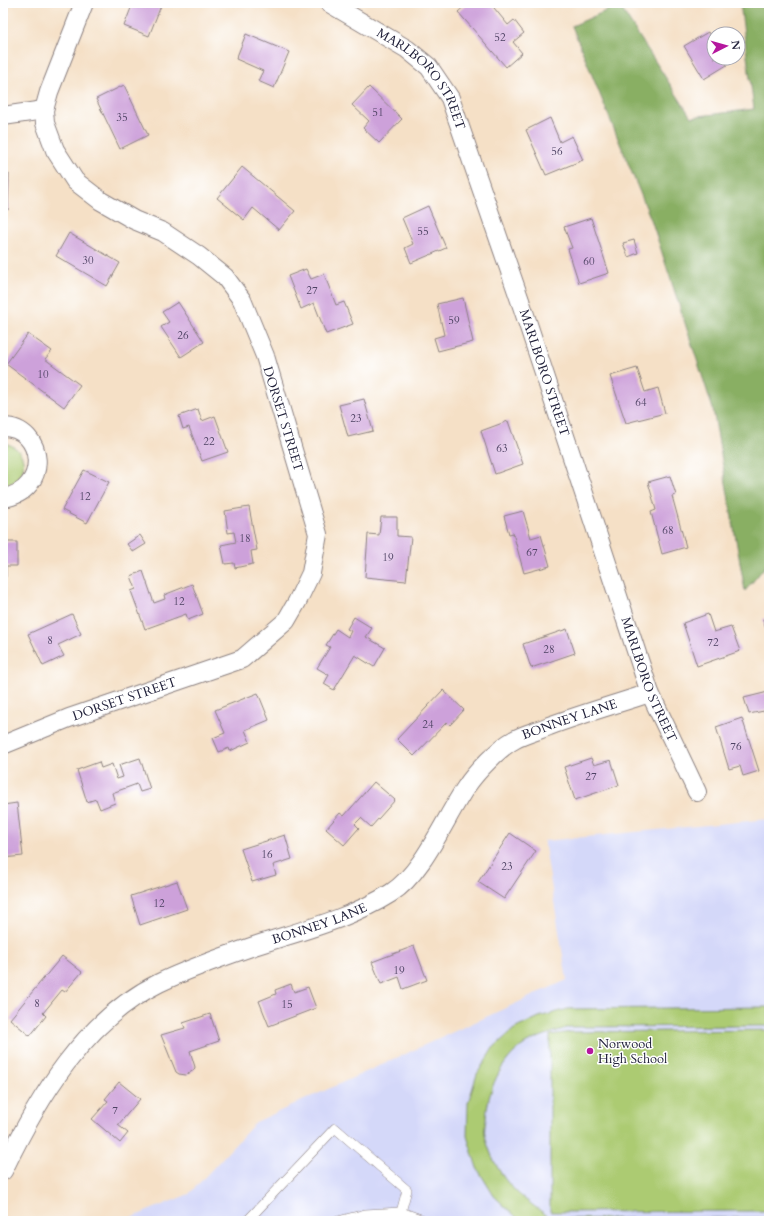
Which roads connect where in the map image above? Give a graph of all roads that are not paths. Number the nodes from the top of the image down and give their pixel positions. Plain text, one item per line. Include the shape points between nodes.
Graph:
1 (84, 3) edge
2 (329, 3) edge
3 (44, 110) junction
4 (3, 116) edge
5 (3, 427) edge
6 (3, 498) edge
7 (650, 693) junction
8 (3, 745) edge
9 (697, 792) dead end
10 (3, 1171) edge
11 (401, 1212) junction
12 (247, 1221) edge
13 (338, 1221) edge
14 (426, 1221) edge

1 - 3 street, DORSET STREET
2 - 7 street, MARLBORO STREET via 407,49 429,67 450,98
3 - 4 street
3 - 8 street, DORSET STREET via 45,123 55,150 75,180 101,201 134,220 163,232 199,256 226,277 242,300 265,356 318,534 311,573 286,621 242,659 69,718
5 - 6 street via 19,431 28,438 35,449 37,461 36,473 30,484 22,492
7 - 9 street, MARLBORO STREET
7 - 10 street, BONNEY LANE via 514,740 492,757 467,785 412,875 393,892 351,914 189,970 158,983 135,998 112,1015 67,1062 20,1136
11 - 12 lane via 407,1190 335,1128
11 - 13 lane via 365,1214
11 - 14 lane

